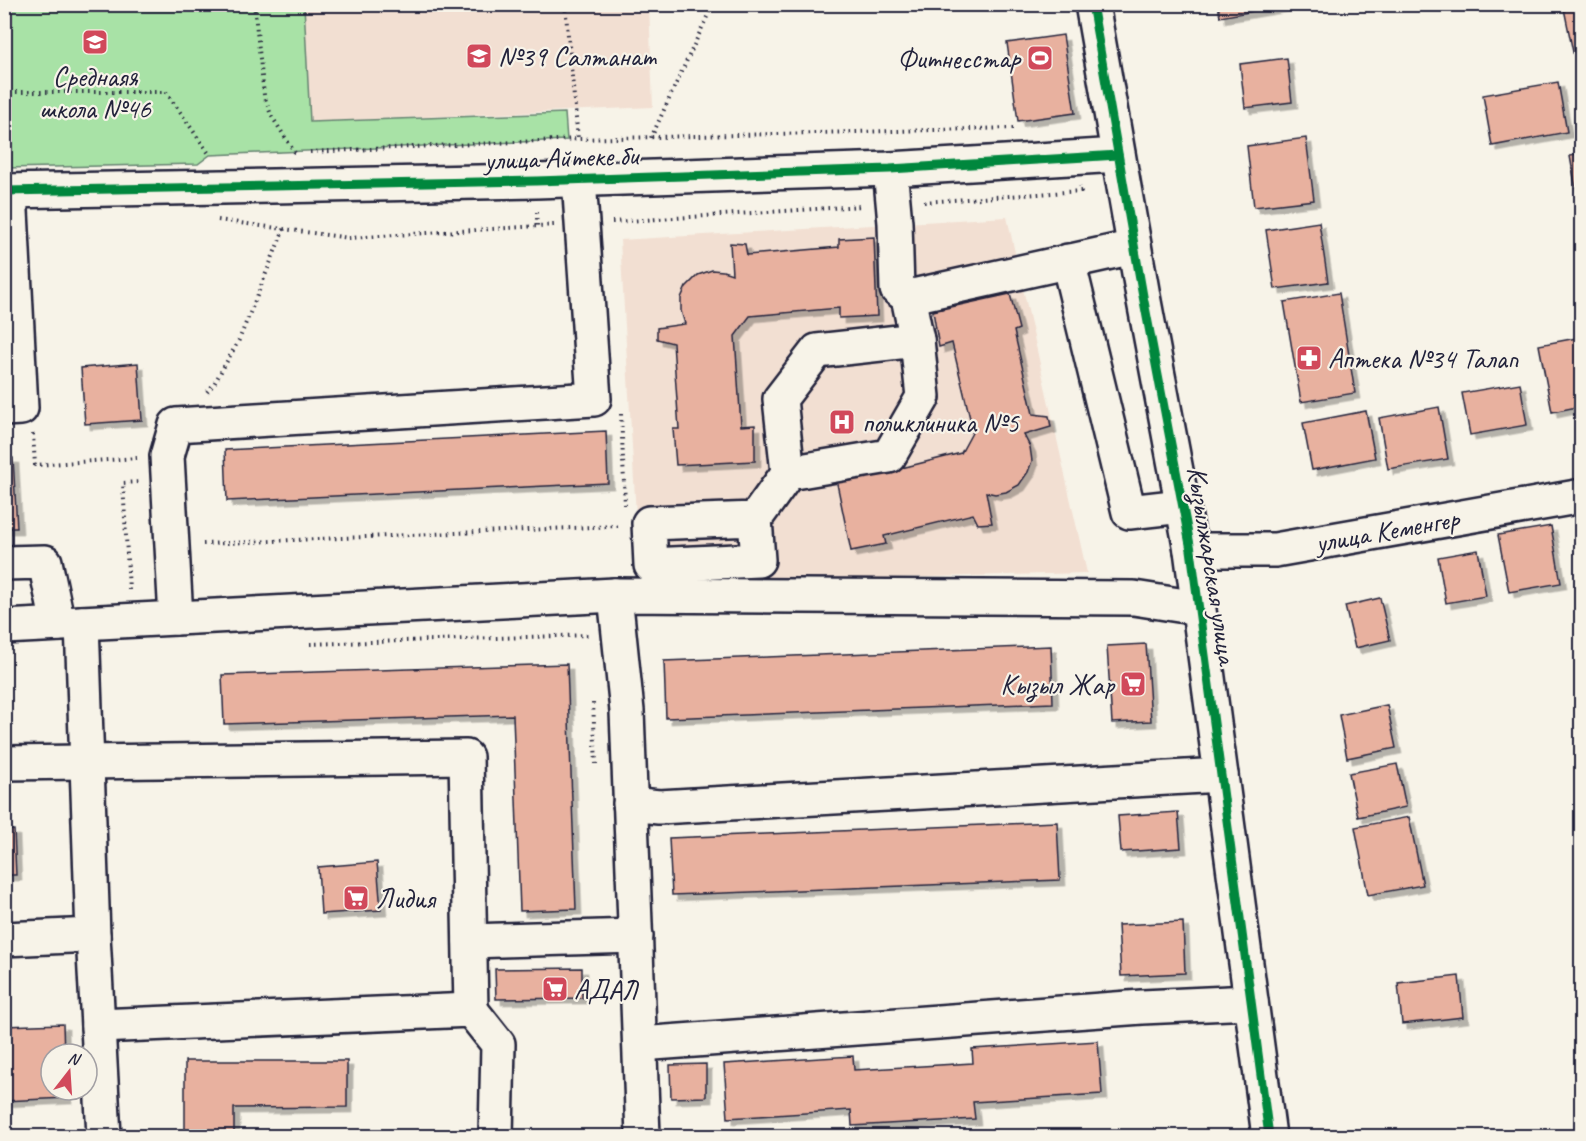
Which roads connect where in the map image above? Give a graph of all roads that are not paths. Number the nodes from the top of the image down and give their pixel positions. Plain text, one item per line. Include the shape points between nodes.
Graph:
1 (1092, 4) edge
2 (1118, 155) junction
3 (890, 169) junction
4 (579, 179) junction
5 (7, 191) edge
6 (1134, 247) junction
7 (1068, 261) junction
8 (908, 297) junction
9 (917, 340) junction
10 (13, 408) edge
11 (788, 473) junction
12 (1581, 496) edge
13 (1182, 506) junction
14 (755, 519) dead end
15 (1191, 550) junction
16 (4, 563) edge
17 (615, 596) junction
18 (1198, 608) junction
19 (176, 618) junction
20 (70, 623) junction
21 (4, 627) edge
22 (88, 762) junction
23 (4, 763) edge
24 (1221, 775) junction
25 (630, 804) junction
26 (93, 935) junction
27 (636, 936) junction
28 (4, 939) edge
29 (470, 941) junction
30 (1251, 1002) junction
31 (471, 1010) junction
32 (98, 1026) junction
33 (639, 1044) junction
34 (104, 1137) edge
35 (496, 1137) edge
36 (509, 1137) edge
37 (520, 1137) edge
38 (643, 1137) edge
39 (1269, 1137) edge

1 - 2 street, Кызылжарская улица
2 - 3 street, улица Айтеке би
2 - 6 street, Кызылжарская улица
3 - 4 street, улица Айтеке би
3 - 8 street via 897,289
4 - 5 street, улица Айтеке би
4 - 19 street via 594,399 170,454
5 - 10 street
6 - 7 street
6 - 13 street, Кызылжарская улица
7 - 8 street
7 - 13 street via 1129,512
8 - 9 street
9 - 11 street via 923,397 890,456
9 - 11 street via 817,351 780,399
11 - 14 street
12 - 15 street, улица Кеменгер via 1275,550
13 - 15 street, Кызылжарская улица
15 - 18 street, Кызылжарская улица
16 - 20 street via 45,562
17 - 18 street via 1134,598
17 - 19 street
17 - 25 street via 627,711
18 - 24 street, Кызылжарская улица
19 - 20 street
20 - 21 street
20 - 22 street
22 - 23 street
22 - 26 street
22 - 29 street via 466,757
24 - 25 street via 659,807
24 - 30 street, Кызылжарская улица
25 - 27 street
26 - 28 street
26 - 32 street
27 - 29 street
27 - 33 street
29 - 31 street
30 - 33 street
30 - 39 street, Кызылжарская улица
31 - 32 street
31 - 35 street via 498,1044
32 - 34 street
33 - 38 street
36 - 37 street

